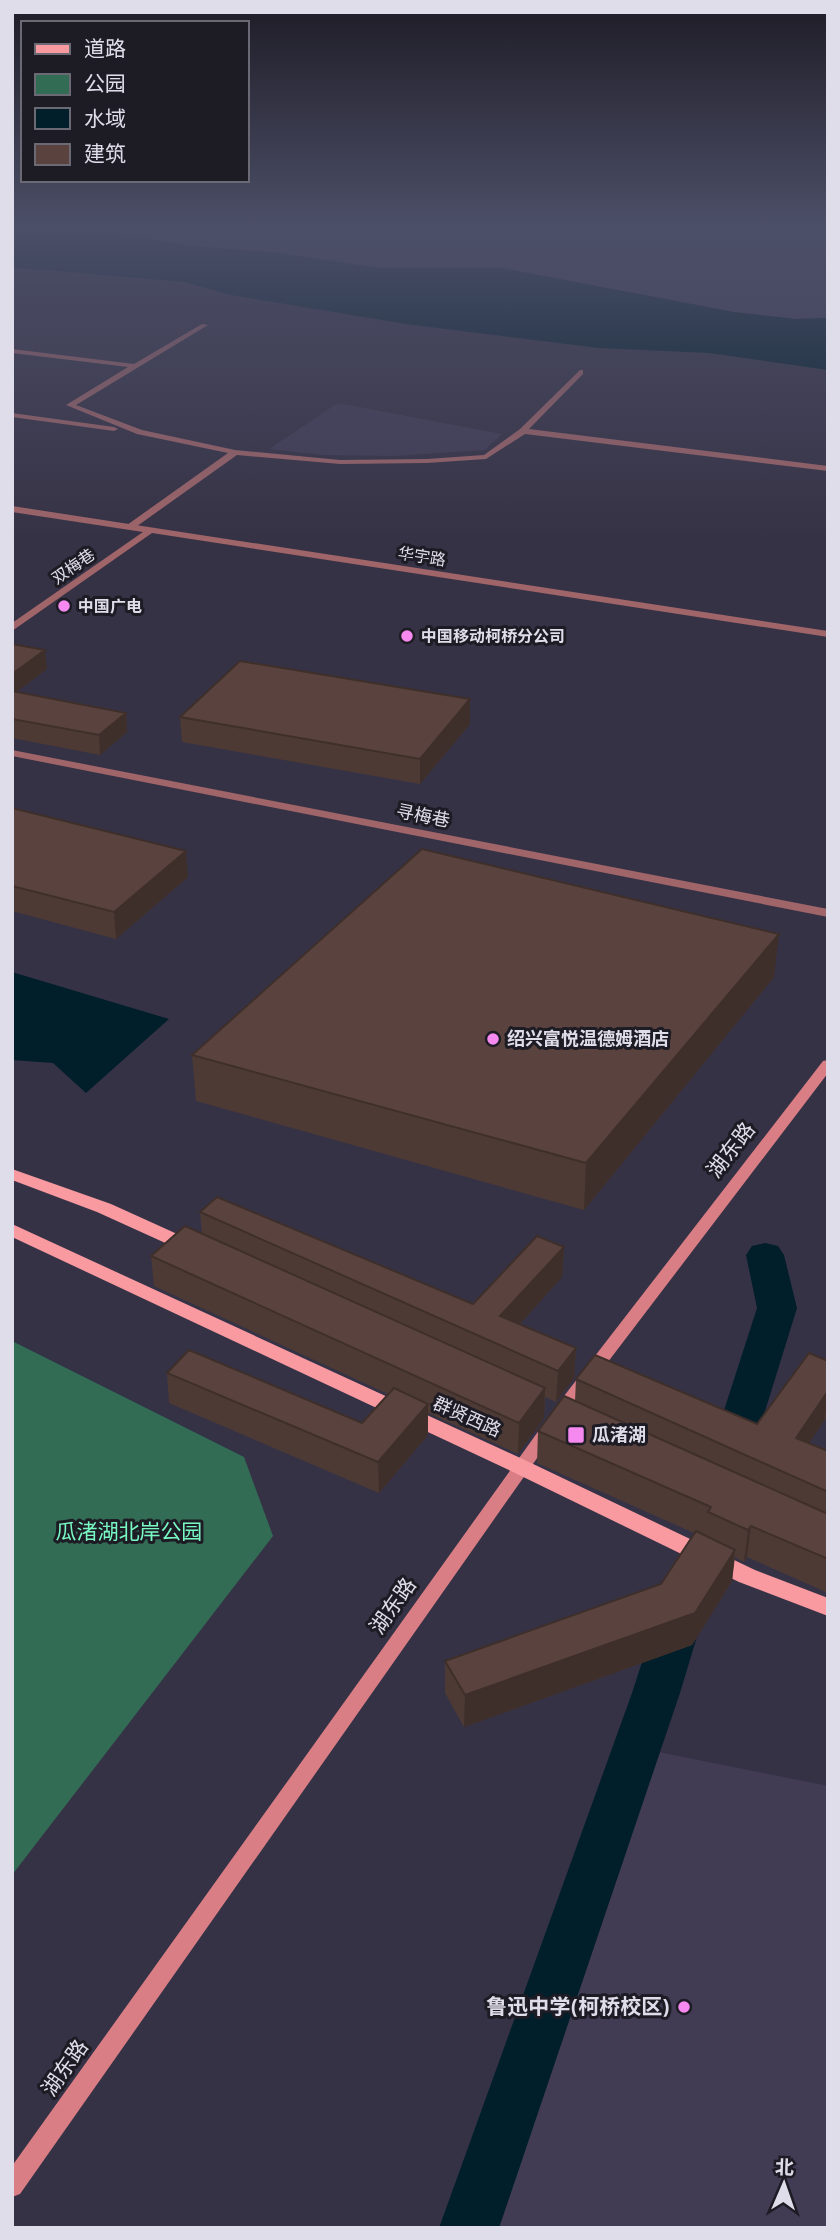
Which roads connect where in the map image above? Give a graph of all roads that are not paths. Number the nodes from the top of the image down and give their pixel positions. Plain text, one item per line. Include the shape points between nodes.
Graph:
1 (195, 331) edge
2 (12, 351) edge
3 (135, 366) junction
4 (580, 372) dead end
5 (12, 415) edge
6 (523, 431) junction
7 (140, 432) junction
8 (235, 452) junction
9 (828, 469) edge
10 (12, 509) edge
11 (130, 527) junction
12 (151, 530) junction
13 (12, 628) edge
14 (828, 634) edge
15 (12, 753) edge
16 (828, 913) edge
17 (828, 1064) edge
18 (12, 1174) edge
19 (12, 1230) edge
20 (205, 1254) edge
21 (553, 1411) junction
22 (584, 1425) edge
23 (521, 1467) junction
24 (828, 1607) edge
25 (12, 2186) edge

1 - 3 street
2 - 3 street
3 - 7 street via 70,405
4 - 6 street
5 - 7 street
6 - 8 street via 486,457 340,462
6 - 9 street
7 - 8 street
8 - 11 street
10 - 11 street, 华宇路
11 - 12 street, 华宇路
12 - 13 street, 双梅巷
12 - 14 street, 华宇路
15 - 16 street, 寻梅巷
17 - 21 street, 湖东路
18 - 20 main road
19 - 23 main road, 群贤西路
21 - 22 main road
21 - 23 street, 湖东路
23 - 24 main road, 群贤西路 via 747,1576
23 - 25 street, 湖东路

